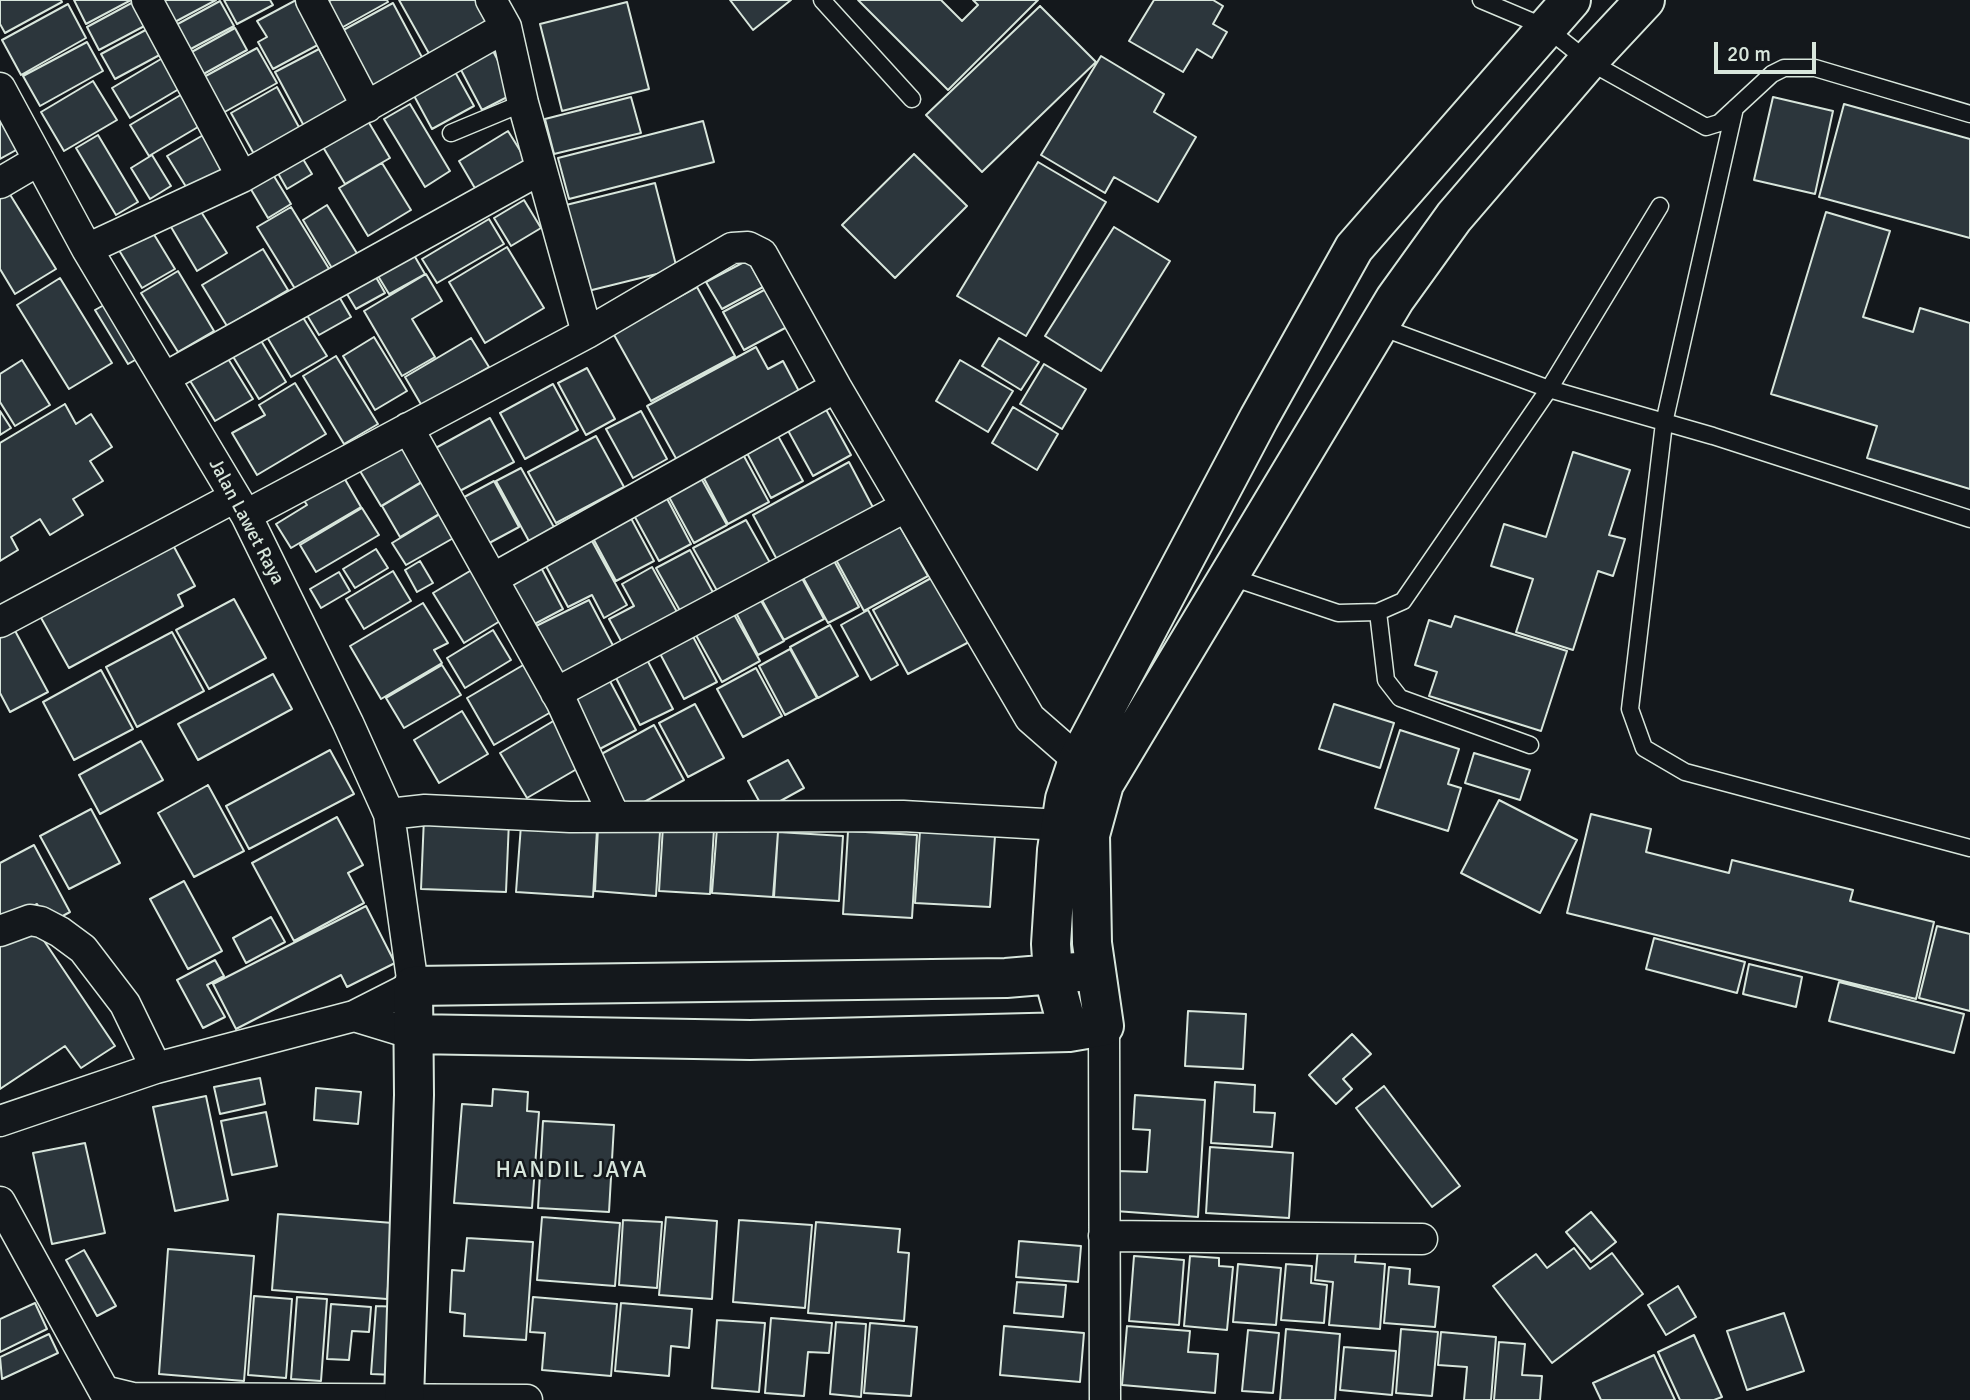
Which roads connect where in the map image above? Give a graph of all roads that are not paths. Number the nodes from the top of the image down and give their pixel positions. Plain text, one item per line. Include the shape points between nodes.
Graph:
1 (147, 0) edge
2 (311, 0) edge
3 (491, 0) edge
4 (821, 0) edge
5 (1481, 0) edge
6 (1571, 0) edge
7 (1645, 0) edge
8 (506, 27) junction
9 (1545, 27) junction
10 (1588, 61) junction
11 (0, 88) edge
12 (912, 99) dead end
13 (523, 103) junction
14 (367, 107) junction
15 (1735, 108) junction
16 (1970, 114) edge
17 (451, 133) dead end
18 (39, 160) junction
19 (541, 169) junction
20 (242, 177) junction
21 (0, 183) edge
22 (1660, 206) dead end
23 (87, 248) junction
24 (1378, 326) junction
25 (587, 333) junction
26 (164, 378) junction
27 (836, 387) junction
28 (1549, 390) junction
29 (1664, 423) junction
30 (408, 428) junction
31 (241, 506) junction
32 (905, 507) junction
33 (1970, 519) edge
34 (1228, 576) junction
35 (494, 578) junction
36 (1378, 612) junction
37 (0, 622) edge
38 (556, 693) junction
39 (1530, 745) dead end
40 (1096, 763) junction
41 (389, 814) junction
42 (614, 816) junction
43 (1060, 825) junction
44 (1970, 848) edge
45 (0, 931) edge
46 (1095, 970) junction
47 (1053, 974) junction
48 (749, 983) junction
49 (413, 986) junction
50 (354, 1016) junction
51 (1087, 1029) junction
52 (413, 1034) junction
53 (750, 1040) junction
54 (156, 1068) junction
55 (0, 1121) edge
56 (0, 1202) edge
57 (1104, 1236) junction
58 (1422, 1239) dead end
59 (404, 1399) edge
60 (527, 1400) edge
61 (1105, 1400) edge

1 - 20 street
2 - 14 street
3 - 8 street
4 - 12 lane
5 - 9 lane
6 - 9 street
7 - 10 street
8 - 13 street
8 - 14 street
9 - 10 lane
9 - 40 street via 1354,248 1129,662
10 - 15 lane via 1706,127
10 - 24 street via 1454,217
11 - 18 street, Jalan Lawet Raya
13 - 17 lane
13 - 19 street
14 - 20 street
15 - 16 lane via 1772,74 1784,68 1815,68
15 - 29 lane
18 - 21 street
18 - 23 street, Jalan Lawet Raya
19 - 25 street
19 - 26 street
20 - 23 street
22 - 28 lane
23 - 26 street, Jalan Lawet Raya
24 - 28 lane
24 - 34 street
25 - 27 street via 732,248 748,247 762,254
25 - 30 street
26 - 31 street, Jalan Lawet Raya
27 - 32 street
27 - 35 street
28 - 29 lane
28 - 36 lane via 1403,601
29 - 33 lane
29 - 44 lane via 1630,709 1644,748 1685,772
30 - 31 street
30 - 35 street
31 - 37 street
31 - 41 street, Jalan Lawet Raya
32 - 38 street
32 - 40 street via 1030,718
34 - 36 lane via 1338,613
34 - 40 street via 1159,694
35 - 38 street
36 - 39 lane via 1386,680 1400,698
38 - 42 street
40 - 43 street
40 - 46 street via 1090,835
41 - 42 street via 425,810
41 - 49 street, Jalan Lawet Raya
42 - 43 street via 904,816
43 - 47 street
45 - 54 street via 23,922 41,922 83,949 125,1004
46 - 47 street
46 - 51 street
47 - 48 street
47 - 51 street
48 - 49 street
48 - 53 street
49 - 50 street
49 - 52 street
50 - 52 street
50 - 54 street
51 - 53 street
51 - 57 street via 1103,1077
52 - 53 street
52 - 59 street
54 - 55 street
56 - 59 street via 104,1391 133,1398
57 - 58 street
57 - 61 street
59 - 60 street

